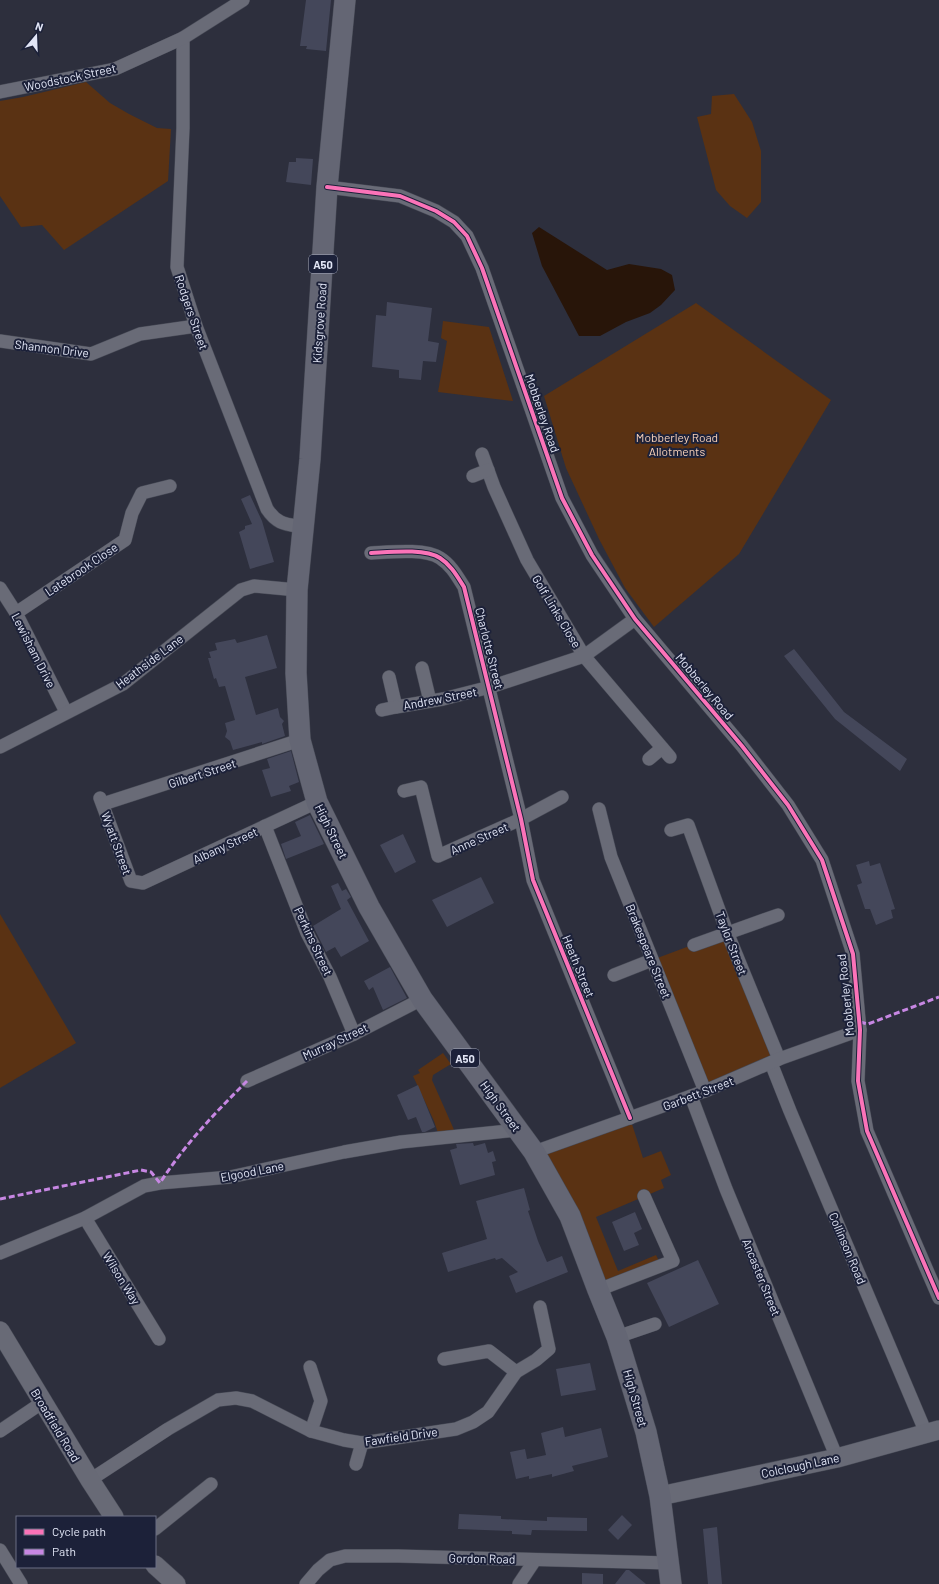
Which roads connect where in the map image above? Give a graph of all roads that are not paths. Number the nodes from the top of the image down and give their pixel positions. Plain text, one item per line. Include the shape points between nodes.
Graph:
1 (244, 0) edge
2 (345, 0) edge
3 (183, 38) junction
4 (0, 92) edge
5 (327, 187) junction
6 (196, 326) junction
7 (0, 341) edge
8 (482, 454) dead end
9 (488, 470) junction
10 (473, 476) dead end
11 (170, 486) dead end
12 (302, 527) junction
13 (371, 553) dead end
14 (0, 588) edge
15 (297, 590) junction
16 (16, 613) junction
17 (636, 619) junction
18 (584, 656) junction
19 (422, 668) dead end
20 (390, 677) dead end
21 (490, 688) junction
22 (430, 701) junction
23 (396, 706) junction
24 (382, 710) dead end
25 (66, 712) junction
26 (300, 740) junction
27 (0, 747) edge
28 (649, 759) dead end
29 (404, 791) dead end
30 (562, 797) dead end
31 (101, 801) joint
32 (317, 802) junction
33 (600, 810) dead end
34 (521, 819) junction
35 (265, 826) junction
36 (671, 830) dead end
37 (131, 881) joint
38 (778, 915) dead end
39 (727, 932) junction
40 (694, 945) dead end
41 (652, 960) junction
42 (614, 975) dead end
43 (422, 999) junction
44 (860, 1030) junction
45 (354, 1034) junction
46 (775, 1061) junction
47 (247, 1081) dead end
48 (705, 1090) junction
49 (691, 1096) junction
50 (630, 1118) junction
51 (517, 1130) junction
52 (534, 1152) junction
53 (644, 1196) dead end
54 (85, 1218) junction
55 (0, 1253) edge
56 (598, 1290) junction
57 (939, 1298) edge
58 (540, 1307) dead end
59 (655, 1324) dead end
60 (0, 1331) edge
61 (618, 1337) junction
62 (159, 1339) dead end
63 (444, 1359) dead end
64 (310, 1367) dead end
65 (516, 1372) junction
66 (42, 1402) junction
67 (0, 1431) edge
68 (311, 1431) junction
69 (932, 1431) edge
70 (362, 1443) junction
71 (837, 1458) junction
72 (356, 1464) dead end
73 (90, 1480) junction
74 (211, 1484) dead end
75 (660, 1496) junction
76 (113, 1516) edge
77 (156, 1528) edge
78 (0, 1550) edge
79 (535, 1560) junction
80 (668, 1563) junction
81 (156, 1566) edge
82 (21, 1584) edge
83 (176, 1584) edge
84 (306, 1584) edge
85 (519, 1584) edge
86 (671, 1584) edge

1 - 3 street, Woodstock Street
2 - 5 main road, Kidsgrove Road / A50
3 - 4 street, Woodstock Street via 115,69
3 - 6 street, Rodgers Street via 183,128 177,267
5 - 12 main road, Kidsgrove Road / A50 via 310,459
5 - 17 street, Mobberley Road via 400,196 436,211 454,222 467,236 482,268 562,498 592,555
6 - 7 street, Shannon Drive via 140,334 91,354
6 - 12 street, Rodgers Street via 267,509 273,518 283,524
8 - 9 street, Golf Links Close
9 - 10 street
9 - 18 street, Golf Links Close via 527,560
11 - 16 street, Latebrook Close via 140,489 125,540
12 - 15 main road, High Street / A50
13 - 21 street, Charlotte Street via 421,552 439,557 454,570 464,587
14 - 16 street, Lewisham Drive
15 - 25 street, Heathside Lane via 254,586 241,590 123,684
15 - 26 main road, High Street / A50 via 296,673
16 - 25 street, Lewisham Drive
17 - 18 street, Andrew Street
17 - 44 street, Mobberley Road via 788,805 822,860 852,954
18 - 21 street, Andrew Street
18 - 28 street, Golf Links Close via 666,752
19 - 22 street
20 - 23 street, Andrew Street
21 - 22 street, Andrew Street
21 - 34 street, Charlotte Street
22 - 23 street, Andrew Street
23 - 24 street, Andrew Street
25 - 27 street, Heathside Lane
26 - 31 street, Gilbert Street
26 - 32 main road, High Street / A50
29 - 34 street, Anne Street via 421,787 438,856
30 - 34 street, Anne Street
31 - 37 street, Wyatt Street
32 - 35 street, Albany Street
32 - 43 main road, High Street / A50 via 369,907
33 - 41 street, Brakespeare Street via 611,857
34 - 50 street, Heath Street via 533,880
35 - 37 street, Albany Street via 143,883
35 - 45 street, Perkins Street via 307,933 330,977
36 - 39 street, Taylor Street via 688,825
38 - 39 street
39 - 40 street
39 - 46 street, Taylor Street
41 - 42 street
41 - 48 street, Brakespeare Street
43 - 45 street, Murray Street
43 - 51 main road, High Street / A50
44 - 46 street, Garbett Street
44 - 57 street, Mobberley Road via 858,1081 867,1131
45 - 47 street, Murray Street
46 - 48 street, Garbett Street
46 - 69 street, Collinson Road via 790,1111
48 - 49 street, Garbett Street
49 - 50 street, Garbett Street
49 - 71 street, Ancaster Street via 726,1189
50 - 52 street, Garbett Street
51 - 52 main road, High Street / A50
51 - 54 street, Elgood Lane via 401,1142 230,1177 144,1186
52 - 56 main road, High Street / A50 via 570,1216
53 - 56 street via 673,1261
54 - 55 street, Elgood Lane
54 - 62 street, Wilson Way
56 - 61 main road, High Street / A50
58 - 65 street, Fawfield Drive via 549,1349
59 - 61 street
60 - 66 street, Broadfield Road
61 - 75 main road, High Street / A50 via 646,1432
63 - 65 street via 489,1351
64 - 68 street via 321,1400
65 - 70 street, Fawfield Drive via 488,1412 473,1422 456,1429
66 - 67 street
66 - 73 street, Broadfield Road
68 - 70 street, Fawfield Drive
68 - 73 street, Fawfield Drive via 252,1401 236,1398 218,1400
69 - 71 street, Colclough Lane
70 - 72 street
71 - 75 street, Colclough Lane
73 - 76 street, Broadfield Road
74 - 77 street
75 - 80 main road, High Street / A50
78 - 82 street
79 - 80 street, Gordon Road
79 - 84 street, Gordon Road via 345,1556 330,1560
79 - 85 street
80 - 86 main road, High Street / A50
81 - 83 street

